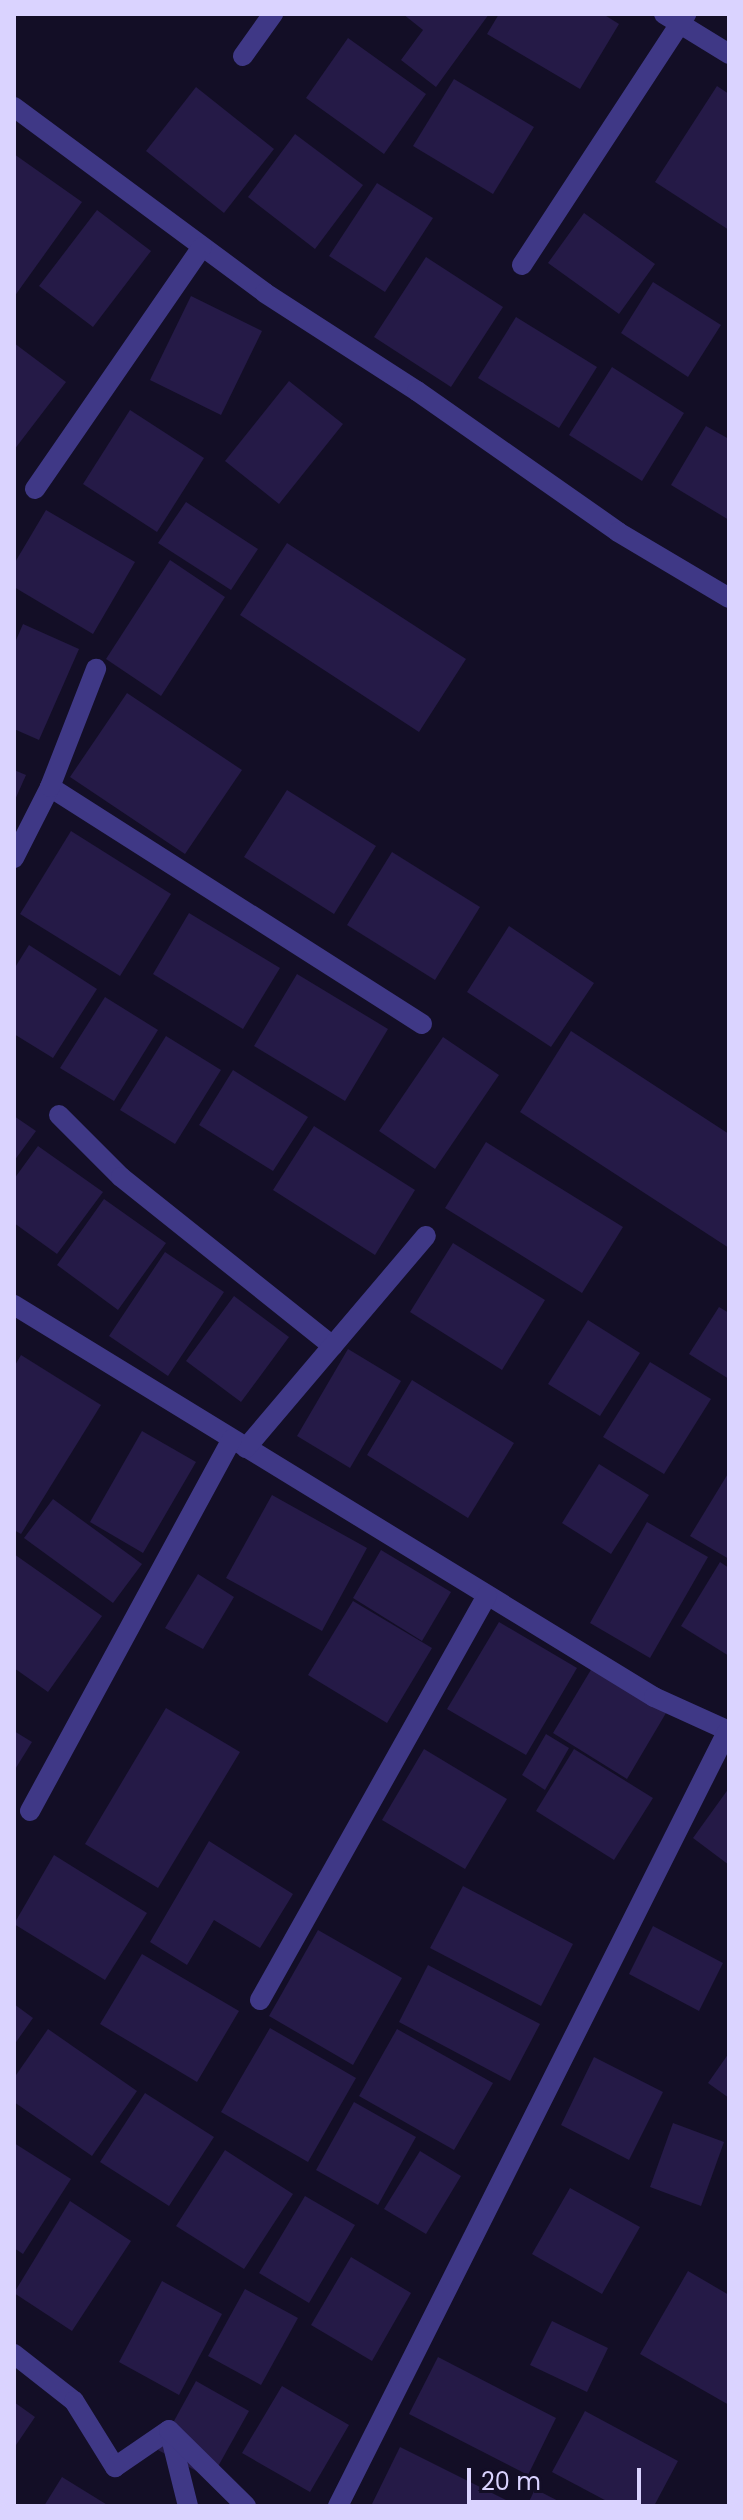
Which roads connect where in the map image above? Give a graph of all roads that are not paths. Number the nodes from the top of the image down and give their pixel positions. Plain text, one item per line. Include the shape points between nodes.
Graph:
1 (273, 14) edge
2 (677, 17) edge
3 (729, 54) edge
4 (243, 56) dead end
5 (17, 116) edge
6 (202, 247) junction
7 (522, 265) dead end
8 (35, 489) dead end
9 (729, 598) edge
10 (96, 669) dead end
11 (50, 787) junction
12 (14, 858) edge
13 (422, 1024) dead end
14 (59, 1115) dead end
15 (426, 1236) dead end
16 (14, 1305) edge
17 (333, 1346) junction
18 (239, 1444) junction
19 (487, 1595) junction
20 (728, 1731) edge
21 (30, 1811) dead end
22 (260, 2000) dead end
23 (14, 2354) edge
24 (169, 2430) junction
25 (188, 2506) edge
26 (246, 2506) edge
27 (338, 2506) edge

1 - 4 street
2 - 3 street
2 - 7 street
5 - 6 street
6 - 8 street
6 - 9 street via 618,532
10 - 11 street
11 - 12 street
11 - 13 street
14 - 17 street via 121,1177
15 - 17 street
16 - 18 street
17 - 18 street
18 - 19 street
18 - 21 street
19 - 20 street via 654,1697
19 - 22 street
20 - 27 street
23 - 24 street via 74,2401 115,2467
24 - 25 street
24 - 26 street

